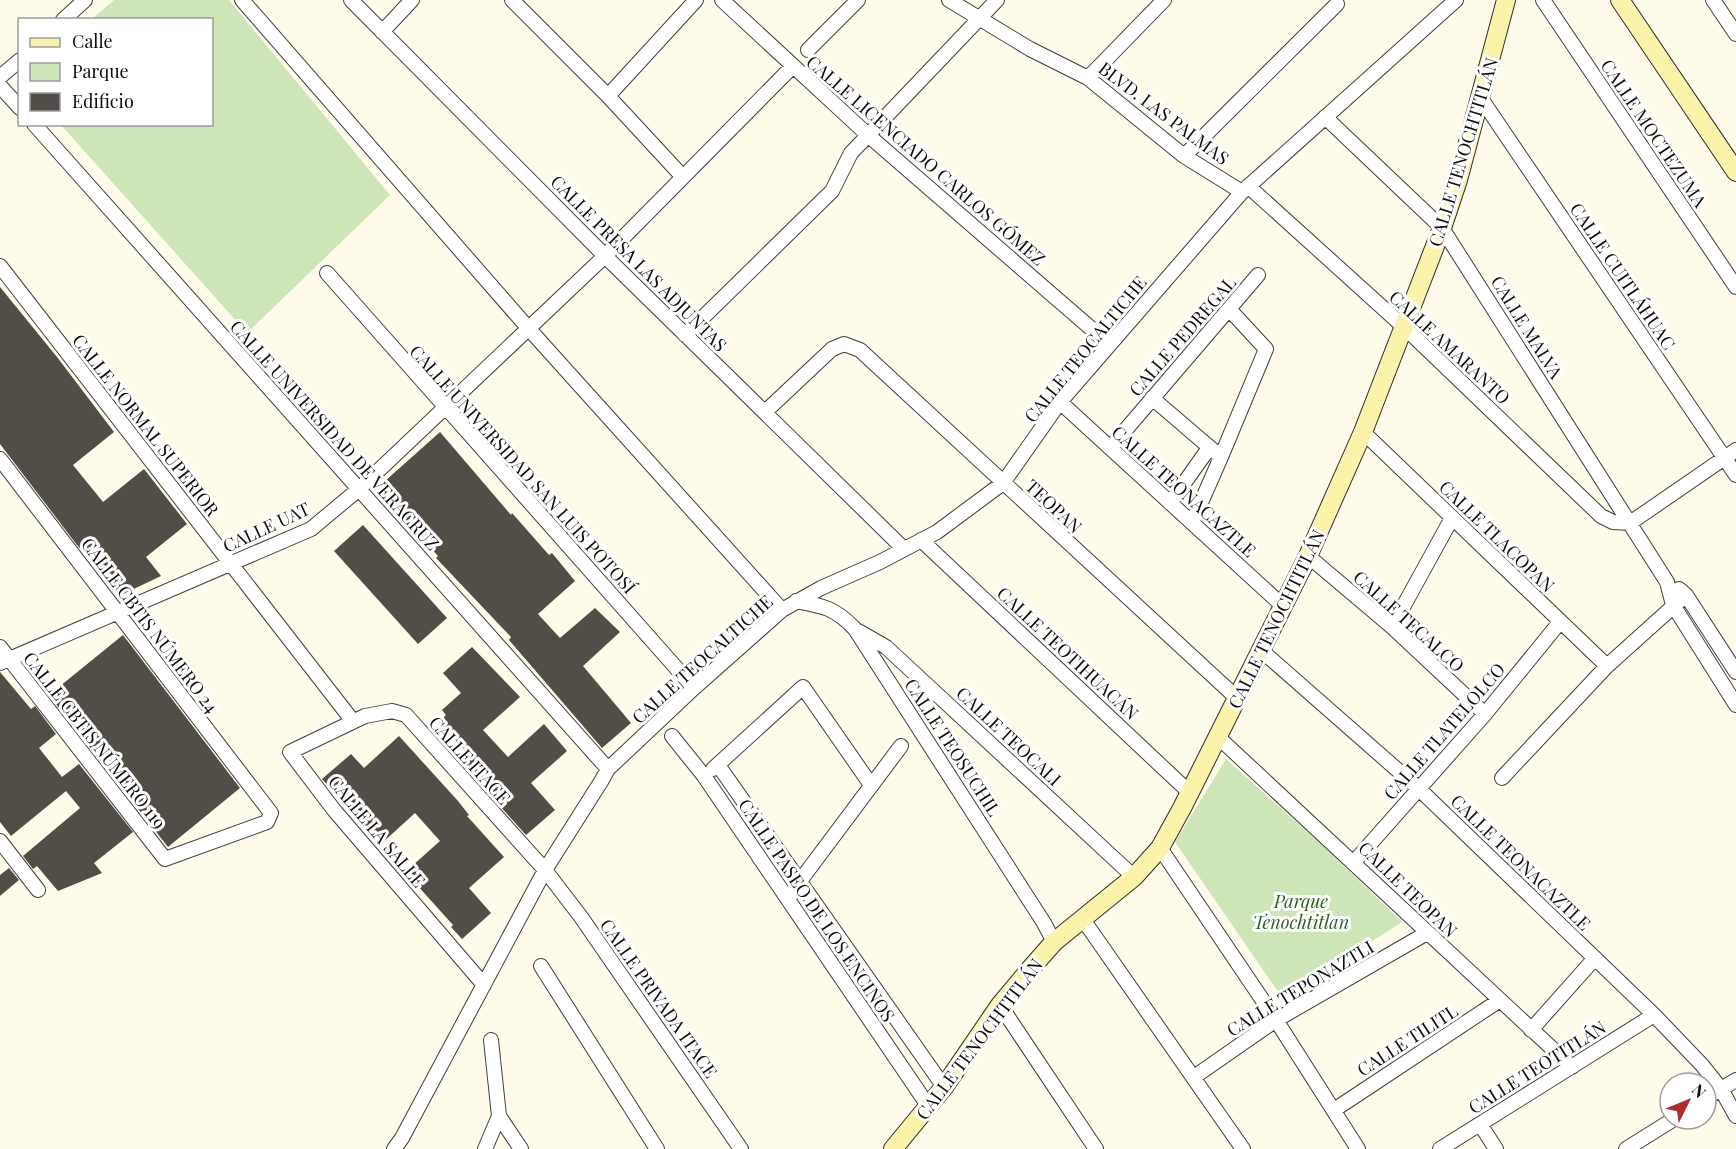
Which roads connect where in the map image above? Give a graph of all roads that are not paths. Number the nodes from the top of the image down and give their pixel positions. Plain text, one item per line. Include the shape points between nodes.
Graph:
1 (85, 0) edge
2 (242, 0) edge
3 (351, 0) edge
4 (412, 0) edge
5 (512, 0) edge
6 (696, 0) edge
7 (722, 0) edge
8 (858, 0) edge
9 (949, 0) edge
10 (998, 0) edge
11 (1164, 0) edge
12 (1456, 0) edge
13 (1506, 0) edge
14 (1543, 0) edge
15 (1620, 0) edge
16 (1713, 0) edge
17 (1337, 4) dead end
18 (65, 18) edge
19 (980, 18) junction
20 (382, 32) junction
21 (1736, 34) edge
22 (808, 50) dead end
23 (18, 62) edge
24 (793, 66) junction
25 (0, 77) edge
26 (1088, 78) junction
27 (0, 86) edge
28 (608, 96) junction
29 (1480, 98) junction
30 (18, 106) edge
31 (1325, 117) junction
32 (36, 126) edge
33 (869, 136) junction
34 (1184, 156) junction
35 (1736, 172) edge
36 (682, 176) junction
37 (1245, 189) junction
38 (1442, 228) junction
39 (605, 256) junction
40 (0, 266) edge
41 (327, 273) dead end
42 (1258, 275) dead end
43 (1736, 287) edge
44 (1229, 309) junction
45 (1404, 327) junction
46 (529, 329) junction
47 (685, 335) junction
48 (1109, 344) junction
49 (1152, 398) junction
50 (1060, 402) junction
51 (444, 408) junction
52 (765, 412) junction
53 (1363, 432) junction
54 (1110, 448) junction
55 (1209, 448) junction
56 (1730, 454) edge
57 (1221, 457) junction
58 (0, 459) edge
59 (1736, 475) edge
60 (1003, 483) junction
61 (359, 489) junction
62 (1170, 503) junction
63 (1452, 518) junction
64 (1192, 523) junction
65 (1630, 523) junction
66 (921, 540) junction
67 (904, 549) junction
68 (1308, 556) junction
69 (231, 564) junction
70 (1667, 582) junction
71 (1686, 594) junction
72 (796, 601) junction
73 (1673, 605) junction
74 (1284, 607) junction
75 (782, 610) junction
76 (118, 612) junction
77 (1560, 622) junction
78 (1392, 627) junction
79 (855, 629) junction
80 (0, 647) edge
81 (1262, 651) junction
82 (5, 661) edge
83 (1607, 666) junction
84 (1736, 672) edge
85 (694, 688) junction
86 (1238, 699) junction
87 (1736, 705) edge
88 (1485, 714) junction
89 (352, 720) junction
90 (672, 736) dead end
91 (1218, 737) junction
92 (901, 746) dead end
93 (718, 765) junction
94 (608, 769) junction
95 (704, 776) junction
96 (1502, 778) dead end
97 (872, 785) junction
98 (1418, 788) junction
99 (1190, 793) junction
100 (0, 841) edge
101 (1160, 848) junction
102 (161, 855) joint
103 (1354, 862) junction
104 (545, 870) junction
105 (1134, 876) junction
106 (800, 881) junction
107 (38, 890) dead end
108 (788, 899) junction
109 (1082, 918) junction
110 (1427, 933) junction
111 (1054, 942) junction
112 (1594, 958) junction
113 (541, 966) dead end
114 (484, 985) junction
115 (1500, 1000) junction
116 (1000, 1005) junction
117 (1654, 1015) junction
118 (1276, 1020) junction
119 (1531, 1030) junction
120 (490, 1040) dead end
121 (916, 1047) junction
122 (897, 1060) junction
123 (1572, 1066) junction
124 (1194, 1077) junction
125 (1736, 1080) edge
126 (944, 1087) junction
127 (1721, 1089) junction
128 (1718, 1091) edge
129 (929, 1107) junction
130 (1334, 1110) junction
131 (499, 1116) junction
132 (1736, 1116) edge
133 (1480, 1124) junction
134 (1658, 1129) edge
135 (394, 1149) edge
136 (484, 1149) edge
137 (520, 1149) edge
138 (657, 1149) edge
139 (741, 1149) edge
140 (892, 1149) edge
141 (1096, 1149) edge
142 (1243, 1149) edge
143 (1358, 1149) edge
144 (1440, 1149) edge
145 (1496, 1149) edge
146 (1626, 1149) edge

1 - 18 street
2 - 46 street
3 - 20 street, CALLE PRESA LAS ADJUNTAS
4 - 20 street
5 - 28 street
6 - 28 street
7 - 24 street, CALLE LICENCIADO CARLOS GÓMEZ
8 - 22 street
9 - 19 street, BLVD. LAS PALMAS
10 - 19 street
11 - 26 street
12 - 31 street, CALLE TEOCALTICHE
13 - 29 street, CALLE TENOCHTITLÁN
14 - 43 street, CALLE MOCTEZUMA
15 - 35 street
16 - 21 street
17 - 34 street
19 - 26 street, BLVD. LAS PALMAS
19 - 33 street
20 - 39 street, CALLE PRESA LAS ADJUNTAS
23 - 25 street
24 - 33 street, CALLE LICENCIADO CARLOS GÓMEZ
24 - 36 street, CALLE UAT
26 - 34 street, BLVD. LAS PALMAS
27 - 30 street
28 - 36 street
29 - 38 street, CALLE TENOCHTITLÁN
29 - 56 street, CALLE CUITLÁHUAC
31 - 37 street, CALLE TEOCALTICHE
31 - 38 street, CALLE MALVA
32 - 61 street, CALLE UNIVERSIDAD DE VERACRUZ
33 - 47 street via 851,153 832,191
33 - 48 street, CALLE LICENCIADO CARLOS GÓMEZ
34 - 37 street, BLVD. LAS PALMAS
36 - 39 street, CALLE UAT
37 - 45 street, CALLE AMARANTO
37 - 48 street, CALLE TEOCALTICHE
38 - 45 street, CALLE TENOCHTITLÁN
38 - 65 street, CALLE MALVA
39 - 46 street, CALLE UAT
39 - 47 street, CALLE PRESA LAS ADJUNTAS
40 - 69 street, CALLE NORMAL SUPERIOR
41 - 51 street, CALLE UNIVERSIDAD SAN LUIS POTOSÍ
42 - 44 street, CALLE PEDREGAL
44 - 49 street, CALLE PEDREGAL
44 - 57 street via 1266,349
45 - 53 street, CALLE TENOCHTITLÁN
45 - 65 street, CALLE AMARANTO via 1601,516 1613,522
46 - 51 street, CALLE UAT
46 - 75 street
47 - 52 street, CALLE PRESA LAS ADJUNTAS
48 - 50 street, CALLE TEOCALTICHE
49 - 54 street, CALLE PEDREGAL
49 - 55 street
50 - 54 street, CALLE TEONACAZTLE
50 - 60 street, CALLE TEOCALTICHE
51 - 61 street, CALLE UAT
51 - 85 street, CALLE UNIVERSIDAD SAN LUIS POTOSÍ
52 - 60 street, TEOPAN via 832,349 844,344 860,350
52 - 67 street, CALLE PRESA LAS ADJUNTAS
53 - 63 street, CALLE TLACOPAN
53 - 68 street, CALLE TENOCHTITLÁN
54 - 62 street, CALLE TEONACAZTLE
55 - 57 street
55 - 62 street
56 - 59 street, CALLE CUITLÁHUAC
56 - 65 street
57 - 64 street
58 - 76 street, CALLE CBTIS NÚMERO 24
60 - 66 street, CALLE TEOCALTICHE via 938,532
60 - 86 street, TEOPAN
61 - 69 street, CALLE UAT via 311,529
61 - 94 street, CALLE UNIVERSIDAD DE VERACRUZ
62 - 64 street, CALLE TEONACAZTLE
63 - 77 street, CALLE TLACOPAN
63 - 78 street
64 - 74 street, CALLE TEONACAZTLE
65 - 70 street, CALLE MALVA
66 - 67 street, CALLE TEOCALTICHE
66 - 99 street, CALLE TEOTIHUACÁN
67 - 72 street, CALLE TEOCALTICHE
68 - 74 street, CALLE TENOCHTITLÁN
68 - 78 street, CALLE TECALCO
69 - 76 street, CALLE UAT
69 - 89 street, CALLE NORMAL SUPERIOR
70 - 71 street, CALLE MALVA
70 - 73 street, CALLE MALVA
71 - 73 street
71 - 84 street, CALLE MALVA
72 - 75 street, CALLE TEOCALTICHE
72 - 79 street, CALLE TEOSUCHIL via 840,613
73 - 83 street
73 - 87 street, CALLE MALVA
74 - 81 street, CALLE TENOCHTITLÁN
75 - 85 street, CALLE TEOCALTICHE
76 - 82 street, CALLE UAT
76 - 102 street, CALLE CBTIS NÚMERO 24 via 271,813 267,822 170,858
77 - 83 street, CALLE TLACOPAN
77 - 88 street, CALLE TLATELOLCO
78 - 88 street, CALLE TECALCO
79 - 105 street, CALLE TEOCALI via 886,647
79 - 111 street, CALLE TEOSUCHIL
80 - 82 street, CALLE CBTIS NÚMERO 119
81 - 86 street, CALLE TENOCHTITLÁN
81 - 98 street, CALLE TEONACAZTLE
82 - 102 street, CALLE CBTIS NÚMERO 119
83 - 96 street
85 - 94 street, CALLE TEOCALTICHE
86 - 91 street, CALLE TENOCHTITLÁN
88 - 98 street, CALLE TLATELOLCO
89 - 104 street, CALLE ITACE via 392,711 406,715
89 - 114 street, CALLE LA SALLE via 290,752 334,810
90 - 95 street, CALLE PASEO DE LOS ENCINOS
91 - 99 street, CALLE TENOCHTITLÁN
91 - 103 street, CALLE TEOPAN
92 - 97 street
93 - 95 street
93 - 97 street via 803,687
93 - 106 street, CALLE PASEO DE LOS ENCINOS
94 - 104 street, CALLE TEOCALTICHE
95 - 108 street, CALLE PASEO DE LOS ENCINOS
97 - 106 street
98 - 103 street, CALLE TLATELOLCO
98 - 112 street, CALLE TEONACAZTLE
99 - 101 street, CALLE TENOCHTITLÁN
100 - 107 street
101 - 105 street, CALLE TENOCHTITLÁN
101 - 118 street
103 - 110 street, CALLE TEOPAN
104 - 114 street, CALLE TEOCALTICHE
104 - 139 street, CALLE PRIVADA ITACE
105 - 109 street, CALLE TENOCHTITLÁN
106 - 108 street
106 - 121 street, CALLE PASEO DE LOS ENCINOS
108 - 122 street, CALLE PASEO DE LOS ENCINOS
109 - 111 street, CALLE TENOCHTITLÁN
109 - 124 street
110 - 115 street, CALLE TEOPAN
110 - 118 street, CALLE TEPONAZTLI
111 - 116 street, CALLE TENOCHTITLÁN
112 - 117 street, CALLE TEONACAZTLE
112 - 119 street
113 - 138 street
114 - 135 street, CALLE TEOCALTICHE
115 - 119 street, CALLE TEOPAN
115 - 130 street, CALLE TILITL
116 - 126 street, CALLE TENOCHTITLÁN
116 - 141 street
117 - 123 street, CALLE TEOTITLÁN
117 - 127 street, CALLE TEONACAZTLE
118 - 124 street, CALLE TEPONAZTLI
118 - 130 street
119 - 123 street, CALLE TEOPAN
120 - 131 street
121 - 122 street
121 - 126 street, CALLE PASEO DE LOS ENCINOS
122 - 129 street, CALLE PASEO DE LOS ENCINOS
123 - 133 street, CALLE TEOTITLÁN
124 - 142 street
125 - 127 street
126 - 129 street, CALLE TENOCHTITLÁN
127 - 128 street
127 - 132 street, CALLE TEONACAZTLE
129 - 140 street, CALLE TENOCHTITLÁN
130 - 143 street
131 - 136 street
131 - 137 street
133 - 144 street, CALLE TEOTITLÁN
133 - 145 street
134 - 146 street

